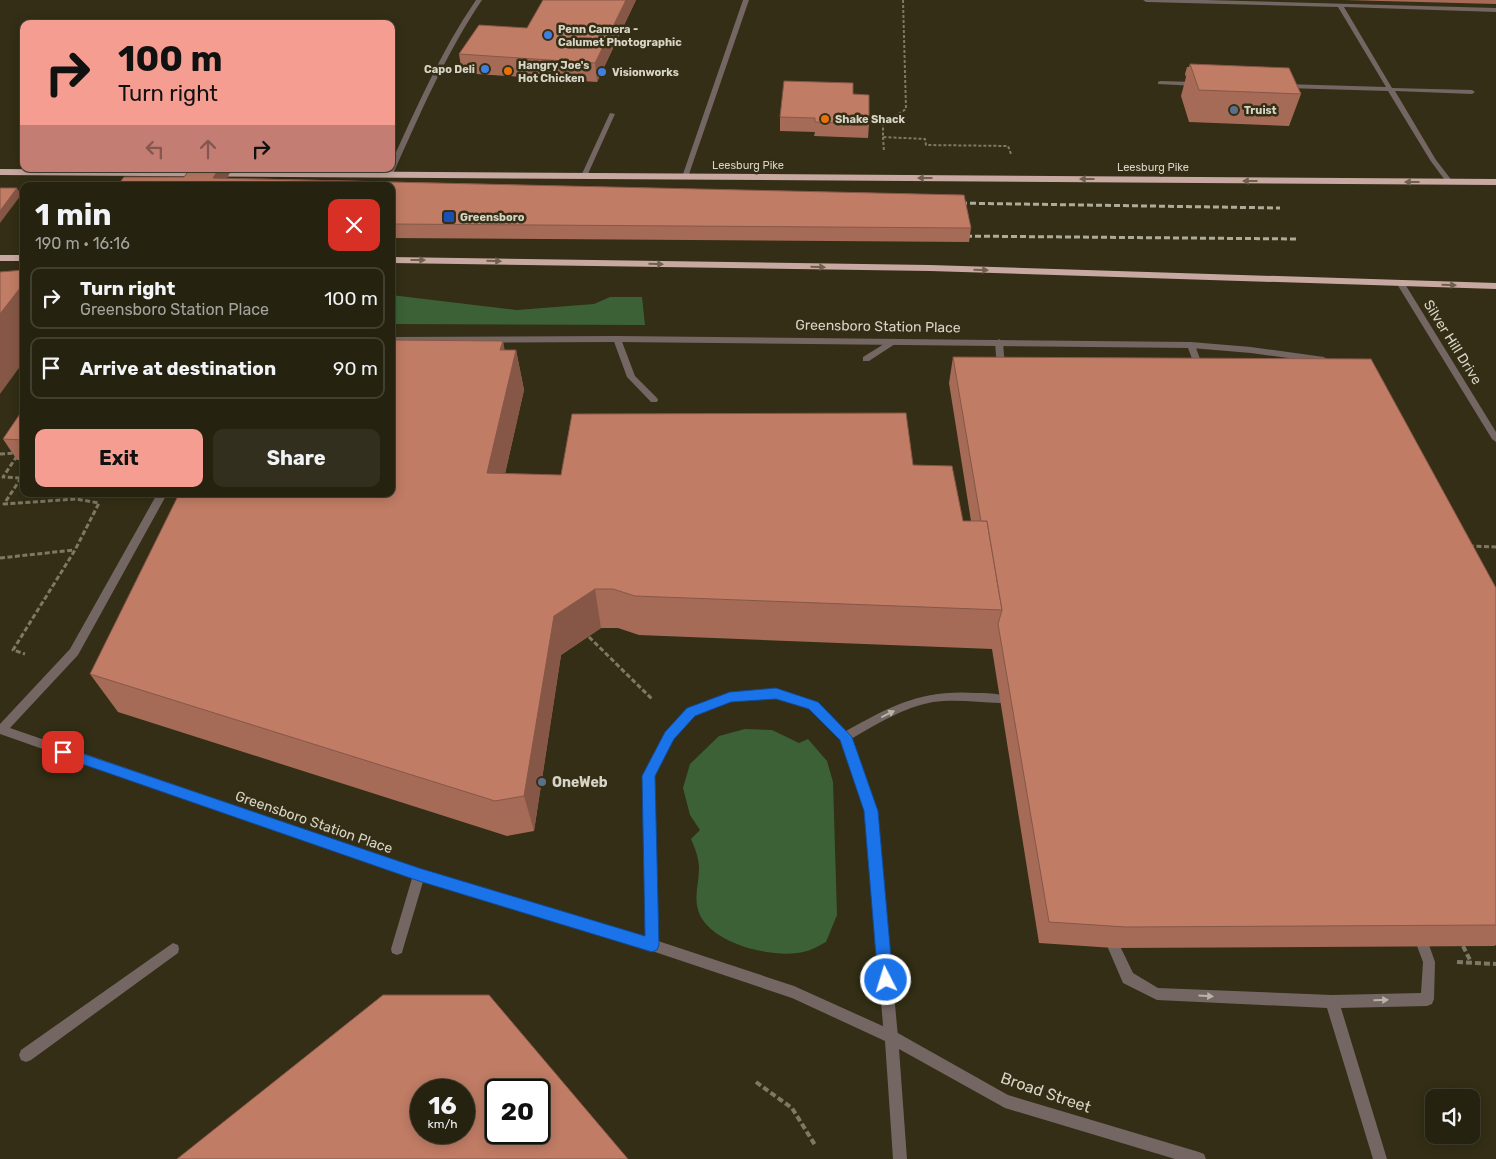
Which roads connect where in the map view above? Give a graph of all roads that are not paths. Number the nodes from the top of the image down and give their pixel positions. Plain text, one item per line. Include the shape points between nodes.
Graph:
1 (479, 0) edge
2 (746, 0) edge
3 (1146, 0) edge
4 (1340, 6) junction
5 (1496, 10) edge
6 (1160, 83) dead end
7 (1208, 84) edge
8 (1274, 86) edge
9 (1390, 90) junction
10 (1472, 92) dead end
11 (612, 114) dead end
12 (395, 162) edge
13 (0, 172) edge
14 (390, 174) joint
15 (584, 176) junction
16 (685, 177) junction
17 (1449, 182) junction
18 (1496, 182) edge
19 (0, 258) edge
20 (20, 258) edge
21 (395, 260) edge
22 (1401, 284) junction
23 (1496, 286) edge
24 (617, 339) junction
25 (395, 340) edge
26 (892, 342) junction
27 (999, 342) junction
28 (1191, 346) junction
29 (866, 359) dead end
30 (1330, 361) edge
31 (1002, 375) edge
32 (1202, 376) edge
33 (654, 400) dead end
34 (1496, 439) edge
35 (160, 497) edge
36 (1000, 699) dead end
37 (0, 730) edge
38 (845, 737) junction
39 (419, 874) junction
40 (652, 945) junction
41 (1423, 946) edge
42 (1114, 948) edge
43 (173, 949) dead end
44 (397, 949) dead end
45 (1332, 1002) junction
46 (890, 1037) junction
47 (26, 1055) dead end
48 (900, 1159) edge
49 (1199, 1159) edge
50 (1380, 1159) edge

1 - 12 street via 446,50
2 - 16 street
3 - 4 street
4 - 5 street
4 - 9 street
6 - 7 street
8 - 9 street
9 - 10 street
9 - 17 street
11 - 15 street
13 - 14 highway, Leesburg Pike
14 - 15 highway, Leesburg Pike
15 - 16 highway, Leesburg Pike
17 -> 16 highway, Leesburg Pike
17 - 18 highway, Leesburg Pike
19 - 20 highway
21 -> 22 highway via 930,268
22 -> 23 highway
22 - 34 street, Silver Hill Drive
24 - 25 street, Greensboro Station Place
24 - 26 street, Greensboro Station Place
24 - 33 street via 631,377
26 - 27 street, Greensboro Station Place
26 - 29 street
27 - 28 street, Greensboro Station Place
27 - 31 street
28 - 30 street, Greensboro Station Place
28 - 32 street
35 - 37 street, Greensboro Station Place via 74,652
38 -> 36 street via 888,713 923,700 962,696
37 - 39 street, Greensboro Station Place
38 - 40 street via 813,706 776,694 730,697 691,712 669,735 649,776
38 - 46 street via 871,811
39 - 40 street, Greensboro Station Place
39 - 44 street
40 - 46 street, Greensboro Station Place via 794,992
45 -> 41 street via 1427,999 1429,962
42 -> 45 street via 1128,978 1157,994
43 - 47 street
45 - 50 street
46 - 48 street
46 - 49 street, Broad Street via 1005,1101

